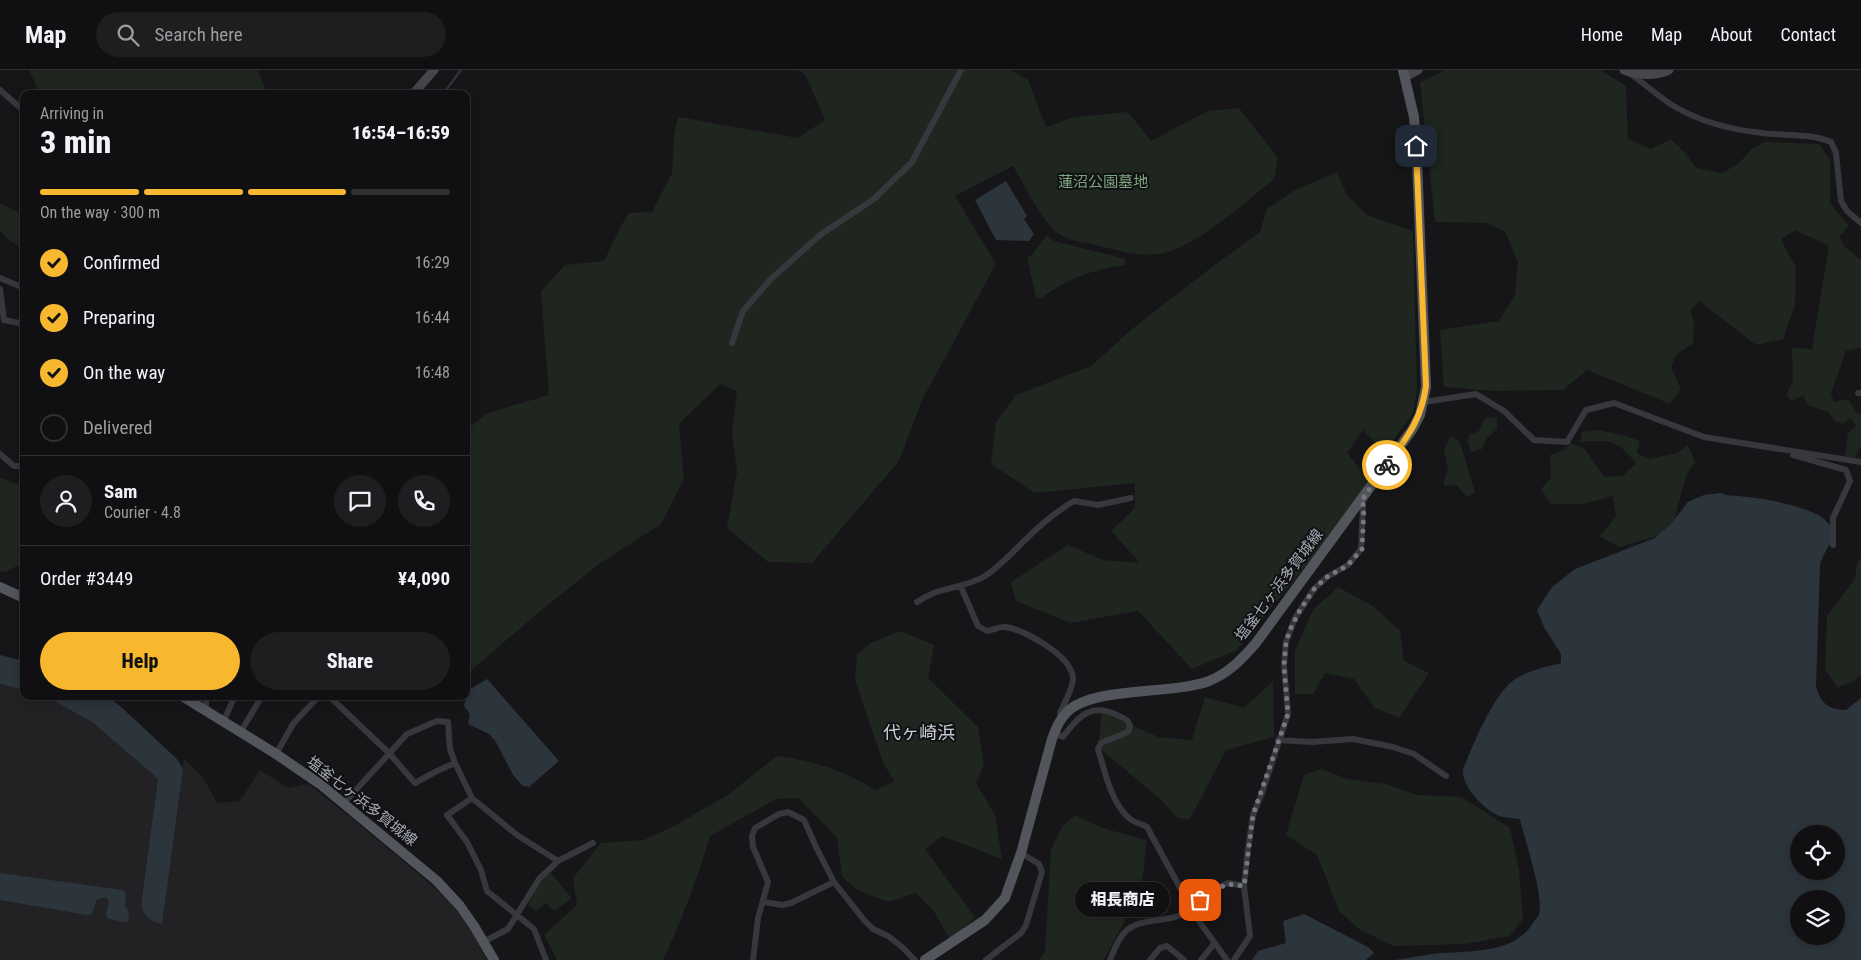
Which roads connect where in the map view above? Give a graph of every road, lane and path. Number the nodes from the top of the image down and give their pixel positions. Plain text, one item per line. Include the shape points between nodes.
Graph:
1 (434, 70) edge
2 (961, 70) edge
3 (1418, 70) edge
4 (1669, 70) edge
5 (1628, 72) edge
6 (1404, 74) edge
7 (0, 90) edge
8 (416, 90) edge
9 (20, 107) edge
10 (1861, 222) edge
11 (0, 278) edge
12 (20, 286) edge
13 (0, 289) edge
14 (20, 323) edge
15 (732, 343) dead end
16 (1424, 402) junction
17 (1781, 449) junction
18 (0, 454) edge
19 (1861, 462) edge
20 (20, 466) edge
21 (1131, 498) dead end
22 (1361, 501) junction
23 (1833, 545) dead end
24 (0, 587) edge
25 (961, 587) junction
26 (20, 596) edge
27 (917, 602) dead end
28 (188, 700) edge
29 (206, 700) edge
30 (232, 700) edge
31 (260, 700) edge
32 (315, 700) edge
33 (333, 700) edge
34 (206, 711) junction
35 (1062, 719) junction
36 (223, 722) junction
37 (240, 733) junction
38 (1054, 733) junction
39 (1278, 740) junction
40 (276, 754) junction
41 (389, 754) junction
42 (455, 763) junction
43 (1446, 776) dead end
44 (472, 798) junction
45 (344, 803) junction
46 (593, 843) dead end
47 (1021, 853) junction
48 (558, 861) junction
49 (834, 882) junction
50 (1244, 886) junction
51 (764, 902) junction
52 (1191, 908) junction
53 (517, 915) junction
54 (483, 942) junction
55 (1214, 944) junction
56 (494, 960) edge
57 (546, 960) edge
58 (754, 960) edge
59 (916, 960) edge
60 (924, 960) edge
61 (986, 960) edge
62 (1110, 960) edge
63 (1150, 960) edge
64 (1184, 960) edge
65 (1201, 960) edge
66 (1227, 960) edge
67 (1234, 960) edge

1 - 8 street
2 - 15 street via 912,162 874,199 820,236 770,280 743,310
3 - 6 street
4 - 5 street via 1662,74
5 - 10 street via 1677,108 1701,118 1730,128 1818,136 1831,142 1836,152 1841,201 1847,211
6 - 16 main road, 塩釜七ヶ浜多賀城線 via 1414,117 1418,160
7 - 9 street
11 - 12 street
13 - 14 street via 4,320
16 - 17 street via 1476,394 1504,411 1534,440 1567,442 1586,410 1614,403 1704,437
16 - 22 main road, 塩釜七ヶ浜多賀城線 via 1412,430
17 - 19 street
17 - 23 street via 1781,452 1846,470 1850,481 1833,518
18 - 20 street via 14,466
21 - 25 street via 1098,505 1074,501 985,576
22 - 35 main road, 塩釜七ヶ浜多賀城線 via 1256,643 1229,670 1187,686 1094,698 1076,706
22 - 39 street via 1364,506 1362,549 1348,565 1314,589 1290,630 1284,666 1288,714
24 - 26 main road
25 - 27 street via 928,594
25 - 35 street via 978,626 987,631 1005,627 1028,636 1049,646 1071,669 1074,679 1060,713
28 - 34 main road, 塩釜七ヶ浜多賀城線
29 - 34 street
30 - 36 street
31 - 37 street
32 - 40 street via 293,724
33 - 41 street
34 - 36 main road, 塩釜七ヶ浜多賀城線
35 - 38 main road, 塩釜七ヶ浜多賀城線
36 - 37 main road, 塩釜七ヶ浜多賀城線
37 - 40 main road, 塩釜七ヶ浜多賀城線
38 - 47 main road, 塩釜七ヶ浜多賀城線
38 - 52 street via 1063,737 1073,723 1094,710 1114,713 1129,722 1130,730 1126,735 1100,743 1098,749 1110,786 1120,808 1136,823 1147,827
39 - 43 street via 1353,739 1393,747 1414,754
39 - 50 street via 1253,815
40 - 45 main road, 塩釜七ヶ浜多賀城線
41 - 42 street via 415,783
41 - 42 street via 407,734 437,721 448,722 450,749
41 - 45 street
42 - 44 street
44 - 48 street via 517,835
44 - 53 street via 447,815 467,842 487,891
45 - 54 main road, 塩釜七ヶ浜多賀城線 via 437,881 460,906
46 - 48 street
47 - 60 main road, 塩釜七ヶ浜多賀城線 via 1010,888 1001,904 985,920
47 - 61 street via 1039,864 1042,872 1026,925 1021,933
48 - 53 street via 539,879
49 - 51 street via 791,903
49 - 51 street via 804,820 788,812 779,814 755,828 752,836 753,847 768,882
49 - 59 street via 873,929
50 - 52 street via 1228,884 1208,892
50 - 67 street via 1250,936
51 - 58 street via 754,941
52 - 55 street
52 - 62 street via 1127,930 1120,937
53 - 54 street via 508,929
53 - 57 street via 534,929
54 - 56 main road, 塩釜七ヶ浜多賀城線
55 - 65 street
55 - 66 street
63 - 64 street via 1160,948 1167,946

